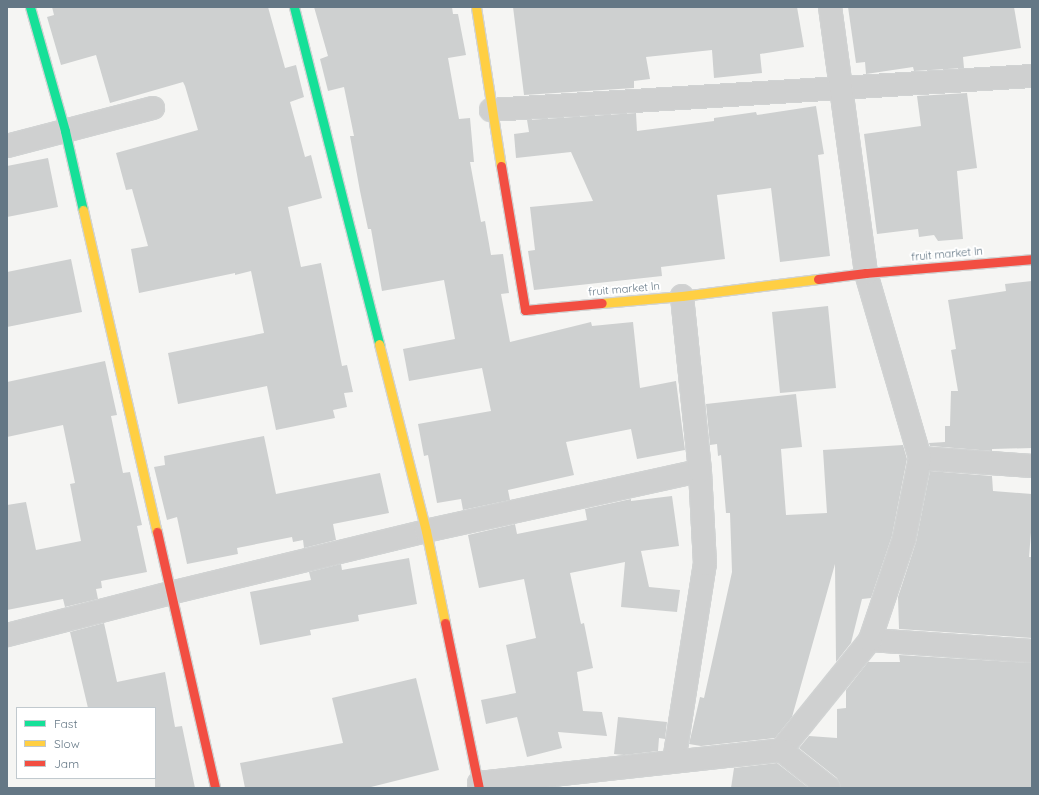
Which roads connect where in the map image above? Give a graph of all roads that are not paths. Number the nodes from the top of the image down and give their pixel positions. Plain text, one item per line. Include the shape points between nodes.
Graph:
1 (30, 7) edge
2 (294, 7) edge
3 (476, 7) edge
4 (830, 7) edge
5 (1032, 76) edge
6 (840, 88) junction
7 (153, 108) dead end
8 (491, 110) junction
9 (66, 131) junction
10 (7, 146) edge
11 (1032, 259) edge
12 (866, 273) junction
13 (682, 296) junction
14 (920, 458) junction
15 (1032, 466) edge
16 (700, 471) junction
17 (426, 531) junction
18 (170, 593) junction
19 (7, 635) edge
20 (870, 640) junction
21 (1032, 651) edge
22 (781, 750) junction
23 (674, 761) junction
24 (479, 786) edge
25 (215, 788) edge
26 (829, 788) edge

1 - 9 street
2 - 17 street
3 - 8 street, fruit market ln
4 - 6 street
5 - 6 street
6 - 8 street
6 - 12 street
7 - 9 street
8 - 13 street, fruit market ln via 525,310
9 - 10 street
9 - 18 street
11 - 12 street, fruit market ln
12 - 13 street, fruit market ln
12 - 14 street
13 - 16 street
14 - 15 street
14 - 20 street via 904,539
16 - 17 street
16 - 23 street via 705,564
17 - 18 street
17 - 24 street
18 - 19 street
18 - 25 street
20 - 21 street
20 - 22 street
22 - 23 street
22 - 26 street
23 - 24 street

